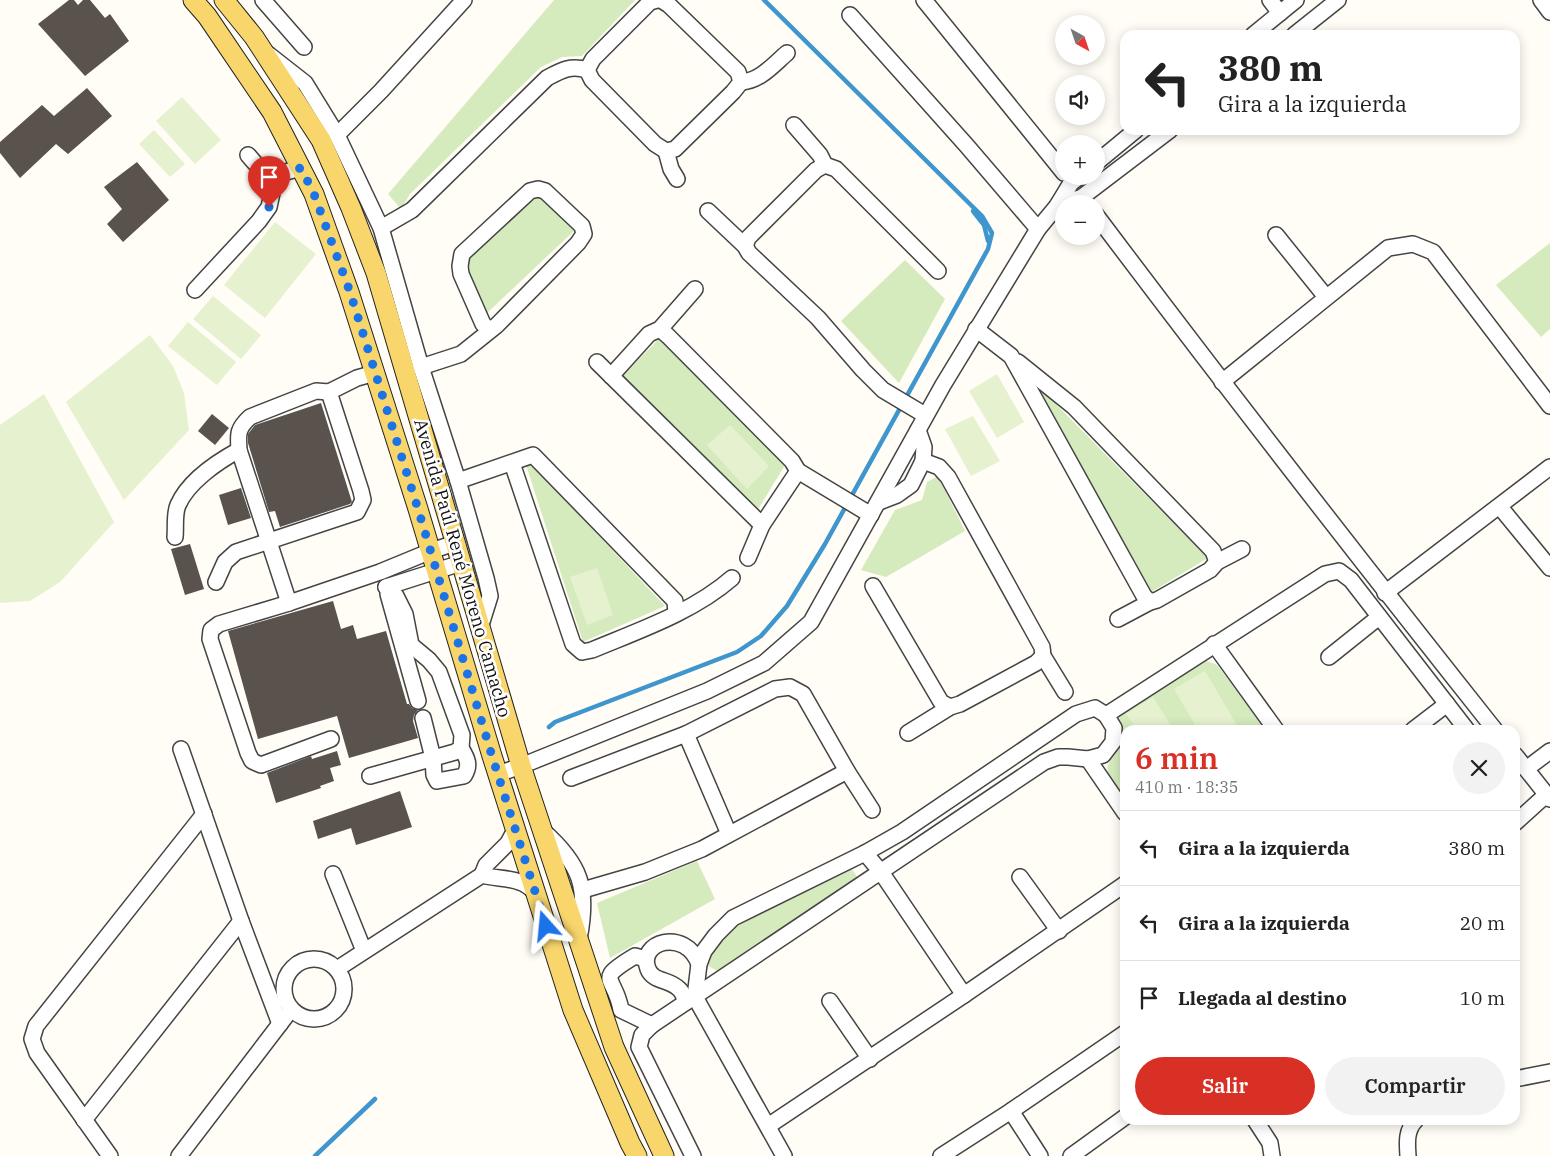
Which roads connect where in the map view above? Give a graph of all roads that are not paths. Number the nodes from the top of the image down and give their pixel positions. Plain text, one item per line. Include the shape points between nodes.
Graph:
1 (193, 0) edge
2 (224, 0) edge
3 (263, 0) edge
4 (464, 0) edge
5 (657, 0) edge
6 (661, 0) edge
7 (924, 0) edge
8 (1270, 0) edge
9 (1296, 0) edge
10 (1338, 0) edge
11 (1540, 0) edge
12 (1550, 12) edge
13 (1280, 13) junction
14 (850, 15) dead end
15 (1259, 30) edge
16 (1310, 30) edge
17 (304, 47) dead end
18 (261, 49) junction
19 (787, 53) dead end
20 (587, 70) junction
21 (741, 82) junction
22 (794, 125) dead end
23 (337, 135) junction
24 (1130, 135) edge
25 (1164, 135) edge
26 (666, 151) junction
27 (248, 156) dead end
28 (1105, 156) edge
29 (1055, 159) edge
30 (825, 165) junction
31 (301, 168) junction
32 (267, 177) junction
33 (677, 179) dead end
34 (1091, 195) edge
35 (1055, 208) edge
36 (708, 211) dead end
37 (1105, 227) edge
38 (381, 228) junction
39 (1038, 229) junction
40 (1276, 235) dead end
41 (745, 246) junction
42 (938, 271) dead end
43 (695, 289) dead end
44 (195, 290) dead end
45 (1326, 297) junction
46 (660, 329) junction
47 (976, 329) junction
48 (490, 330) junction
49 (1011, 356) junction
50 (597, 362) dead end
51 (421, 367) junction
52 (375, 373) junction
53 (610, 376) junction
54 (1222, 382) junction
55 (329, 392) junction
56 (1550, 406) edge
57 (920, 412) junction
58 (918, 430) junction
59 (239, 450) junction
60 (924, 461) junction
61 (512, 463) junction
62 (1550, 467) edge
63 (798, 471) junction
64 (458, 481) junction
65 (1500, 507) junction
66 (875, 508) junction
67 (762, 525) junction
68 (175, 537) dead end
69 (268, 542) junction
70 (455, 543) junction
71 (1242, 549) dead end
72 (431, 551) junction
73 (748, 558) dead end
74 (1217, 562) junction
75 (461, 563) junction
76 (1550, 568) edge
77 (436, 571) junction
78 (380, 572) junction
79 (732, 578) dead end
80 (216, 582) dead end
81 (873, 586) dead end
82 (386, 587) junction
83 (1386, 592) junction
84 (1150, 602) junction
85 (289, 603) junction
86 (676, 613) junction
87 (1379, 617) junction
88 (1118, 619) dead end
89 (480, 628) junction
90 (1214, 644) junction
91 (1043, 656) junction
92 (1329, 657) dead end
93 (1065, 692) dead end
94 (418, 701) dead end
95 (1446, 704) junction
96 (950, 708) junction
97 (1106, 715) junction
98 (423, 718) dead end
99 (1272, 725) edge
100 (1419, 725) edge
101 (1463, 725) edge
102 (1491, 725) edge
103 (908, 733) dead end
104 (686, 734) junction
105 (331, 739) dead end
106 (461, 748) junction
107 (181, 749) dead end
108 (1550, 751) edge
109 (433, 758) junction
110 (1088, 759) junction
111 (1520, 761) edge
112 (521, 766) junction
113 (1526, 769) junction
114 (847, 771) junction
115 (498, 774) junction
116 (370, 776) dead end
117 (571, 778) dead end
118 (1548, 797) edge
119 (1120, 806) edge
120 (872, 810) dead end
121 (204, 814) junction
122 (1520, 819) edge
123 (515, 830) junction
124 (542, 830) junction
125 (729, 834) junction
126 (865, 853) junction
127 (881, 872) junction
128 (333, 874) dead end
129 (482, 875) junction
130 (1020, 877) dead end
131 (1120, 888) edge
132 (583, 890) junction
133 (536, 892) junction
134 (241, 921) junction
135 (1058, 931) junction
136 (579, 939) junction
137 (364, 951) junction
138 (646, 959) junction
139 (698, 964) junction
140 (337, 969) junction
141 (964, 995) junction
142 (691, 999) junction
143 (830, 1001) dead end
144 (292, 1009) junction
145 (612, 1012) junction
146 (280, 1024) junction
147 (652, 1025) junction
148 (1120, 1035) edge
149 (870, 1059) junction
150 (1550, 1072) edge
151 (1520, 1078) edge
152 (1011, 1111) junction
153 (84, 1120) junction
154 (1120, 1121) edge
155 (1258, 1125) edge
156 (1411, 1125) edge
157 (768, 1126) junction
158 (110, 1156) edge
159 (179, 1156) edge
160 (637, 1156) edge
161 (664, 1156) edge
162 (693, 1156) edge
163 (784, 1156) edge
164 (941, 1156) edge
165 (1040, 1156) edge
166 (1071, 1156) edge
167 (1272, 1156) edge
168 (1408, 1156) edge

1 - 31 main road, Avenida Paúl René Moreno Camacho via 272,112
2 - 18 main road, Avenida Paúl René Moreno Camacho
3 - 17 street
4 - 23 street
5 - 20 street via 650,2 593,59
6 - 21 street via 738,72
7 - 29 street
8 - 13 street
9 - 13 street
10 - 16 street
11 - 12 street
13 - 15 street
14 - 39 street
18 - 23 street via 305,83
18 - 70 main road, Avenida Paúl René Moreno Camacho via 320,140 351,208 376,273
19 - 21 street via 751,82
20 - 26 street via 592,80 655,144
20 - 38 street via 566,68 547,78 412,210
21 - 26 street via 675,149
22 - 30 street
23 - 38 street
24 - 28 street
25 - 34 street
26 - 33 street via 670,170
27 - 32 street
30 - 41 street via 816,170 748,238
30 - 42 street via 836,170
31 - 32 street
31 - 52 main road, Avenida Paúl René Moreno Camacho via 314,194 350,292
32 - 44 street via 272,193 269,207
35 - 39 street
36 - 41 street
37 - 54 street
38 - 51 street
39 - 47 street
40 - 45 street
41 - 57 street via 818,318 883,390
43 - 46 street
45 - 54 street
45 - 56 street via 1388,248 1413,244 1434,252
46 - 53 street via 649,334
46 - 63 street via 792,460
47 - 49 street
47 - 57 street
48 - 48 street via 584,234 582,226 545,191 530,191 462,254 461,274 483,324
48 - 51 street via 461,354
49 - 74 street via 1074,407 1213,551
49 - 84 street
50 - 53 street
51 - 64 street
52 - 55 street
52 - 72 main road, Avenida Paúl René Moreno Camacho
53 - 67 street
54 - 83 street
55 - 59 street via 316,391 250,417 238,433
55 - 69 street via 363,500 357,512
57 - 58 street
58 - 60 street via 924,447
58 - 66 street
59 - 68 street via 196,479 178,506
59 - 69 street
60 - 66 street via 911,485
60 - 91 street via 939,467 948,477 1042,647
61 - 64 street
61 - 86 street via 533,455 539,460 674,602
61 - 86 street via 573,644 582,652 592,650
62 - 65 street
63 - 66 street via 856,504
63 - 67 street
64 - 89 street via 490,596
65 - 76 street
65 - 83 street
66 - 112 street via 810,622 764,662 707,691
67 - 73 street
69 - 80 street via 236,552 225,562
69 - 85 street
70 - 72 street
70 - 75 main road, Avenida Paúl René Moreno Camacho
71 - 74 street
72 - 77 main road, Avenida Paúl René Moreno Camacho
72 - 78 street
74 - 84 street via 1210,570
75 - 77 street
75 - 89 main road, Avenida Paúl René Moreno Camacho
77 - 82 street
77 - 115 main road, Avenida Paúl René Moreno Camacho
78 - 82 street
78 - 85 street
79 - 86 street via 718,590
81 - 96 street via 941,702
82 - 94 street
82 - 106 street via 396,596 405,614 411,645 439,672 462,735
83 - 102 street
84 - 88 street
85 - 105 street via 219,624 210,630 210,639 252,761 261,765
87 - 90 street via 1351,580 1339,571 1325,574
87 - 92 street
87 - 95 street
89 - 112 main road, Avenida Paúl René Moreno Camacho
90 - 97 street
90 - 99 street
91 - 93 street
91 - 96 street via 1036,663
95 - 100 street
95 - 101 street
96 - 103 street
97 - 110 street via 1114,728 1113,742 1103,755
97 - 126 street via 1095,708 1076,714 902,832
98 - 109 street
104 - 114 street via 775,689 790,687 803,694
104 - 117 street
104 - 125 street
106 - 109 street
106 - 109 street via 468,760 464,776 437,781
107 - 121 street
108 - 113 street
109 - 116 street
110 - 119 street
110 - 127 street via 1068,757 1044,762
111 - 113 street
112 - 115 street
112 - 124 main road, Avenida Paúl René Moreno Camacho
113 - 118 street
114 - 120 street
114 - 125 street
115 - 123 main road, Avenida Paúl René Moreno Camacho
118 - 122 street
121 - 134 street
121 - 153 street via 36,1026 32,1039 37,1053
123 - 129 street via 508,844 486,865
123 - 133 main road, Avenida Paúl René Moreno Camacho
124 - 132 street via 560,846 574,867
124 - 136 main road, Avenida Paúl René Moreno Camacho
125 - 132 street via 702,849 645,872
126 - 127 street
126 - 139 street via 733,918 712,941
127 - 141 street
127 - 142 street
128 - 137 street
129 - 133 street via 522,882
129 - 137 street
130 - 135 street
131 - 135 street
132 - 136 street via 584,915
133 - 160 main road, Avenida Paúl René Moreno Camacho via 573,1010
134 - 146 street
134 - 153 street
135 - 141 street
136 - 145 main road, Avenida Paúl René Moreno Camacho
137 - 140 street
138 - 139 street via 652,948 665,941 676,941 695,954
138 - 142 street via 655,978 671,983
138 - 145 street via 635,956 610,973 610,984 620,1003
139 - 142 street
140 - 144 street via 344,991 334,1012 324,1018 312,1019
140 - 144 street via 317,959 295,966 284,987
141 - 149 street
142 - 147 street
142 - 157 street
143 - 149 street
144 - 146 street
145 - 147 street
145 - 161 main road, Avenida Paúl René Moreno Camacho via 614,1047
146 - 159 street
147 - 162 street via 642,1035 639,1047
148 - 152 street
149 - 157 street
150 - 151 street
152 - 164 street
152 - 165 street
153 - 158 street
154 - 166 street
155 - 167 street via 1270,1143
156 - 168 street
157 - 163 street

